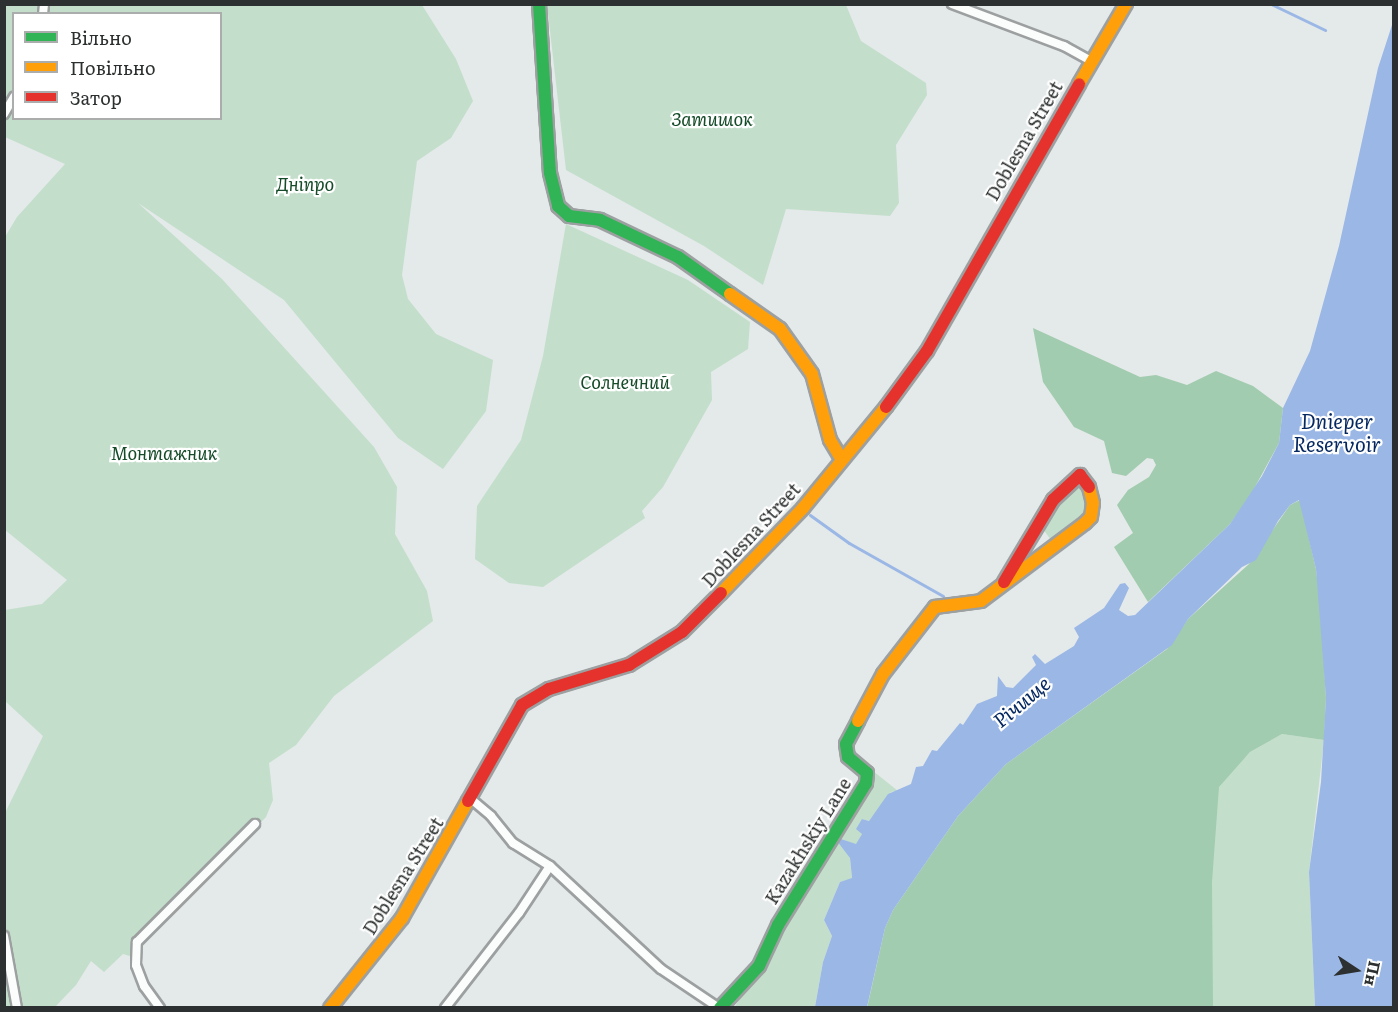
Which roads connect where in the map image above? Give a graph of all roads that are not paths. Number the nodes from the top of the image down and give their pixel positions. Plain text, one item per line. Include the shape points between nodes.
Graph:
1 (539, 4) edge
2 (952, 4) edge
3 (1126, 4) edge
4 (1091, 61) junction
5 (12, 100) edge
6 (4, 114) edge
7 (842, 460) junction
8 (1004, 582) junction
9 (471, 799) junction
10 (255, 824) dead end
11 (550, 866) junction
12 (4, 936) edge
13 (17, 1008) edge
14 (160, 1008) edge
15 (330, 1008) edge
16 (445, 1008) edge
17 (719, 1008) edge

1 - 7 street via 550,173 558,206 569,216 600,220 678,257 780,329 812,374 830,440
2 - 4 street via 1064,46
3 - 4 street, Doblesna Street
4 - 7 street, Doblesna Street via 927,351
5 - 6 street
7 - 9 street, Doblesna Street via 803,508 682,633 628,665 549,689 522,705 494,749
8 - 8 street, Kazakhskiy Lane via 1091,517 1091,489 1080,475 1053,500
8 - 17 street, Kazakhskiy Lane via 981,601 935,607 883,674 846,744 848,757 867,773 866,783 778,925 759,966
9 - 11 street, Kazakhskiy Lane via 513,843
9 - 15 street, Doblesna Street via 402,918
10 - 14 street via 137,942 136,965 144,986
11 - 16 street via 519,913
11 - 17 street, Kazakhskiy Lane via 661,969
12 - 13 street

